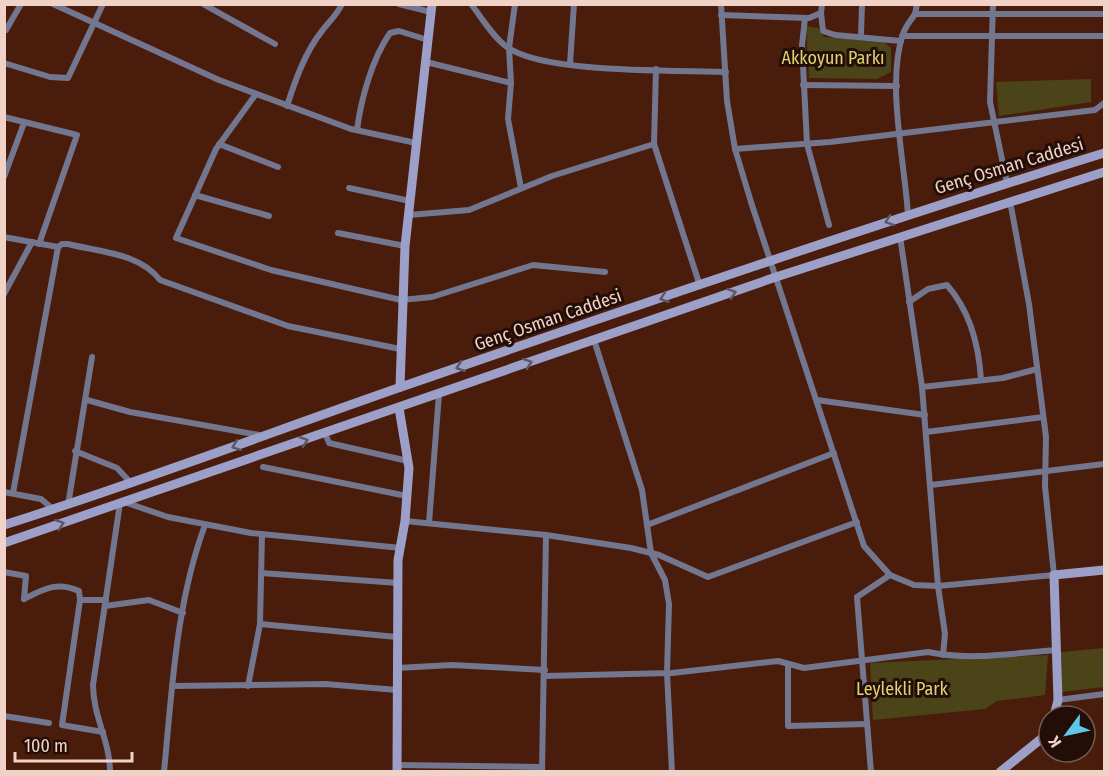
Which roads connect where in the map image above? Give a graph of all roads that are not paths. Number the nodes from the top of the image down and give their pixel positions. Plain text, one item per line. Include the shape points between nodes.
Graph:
1 (21, 4) edge
2 (53, 4) edge
3 (104, 4) edge
4 (203, 4) edge
5 (342, 4) edge
6 (399, 4) edge
7 (471, 4) edge
8 (515, 4) edge
9 (574, 4) edge
10 (721, 4) edge
11 (822, 4) edge
12 (862, 4) edge
13 (917, 4) edge
14 (993, 4) edge
15 (432, 8) edge
16 (821, 13) junction
17 (915, 14) junction
18 (1104, 14) edge
19 (721, 15) junction
20 (993, 15) junction
21 (807, 18) junction
22 (94, 24) junction
23 (6, 30) edge
24 (861, 35) junction
25 (992, 36) junction
26 (1104, 36) edge
27 (902, 38) junction
28 (428, 40) junction
29 (275, 44) dead end
30 (509, 48) junction
31 (426, 62) junction
32 (4, 63) edge
33 (570, 64) junction
34 (656, 69) junction
35 (726, 72) junction
36 (512, 82) junction
37 (803, 85) junction
38 (897, 86) junction
39 (256, 94) junction
40 (1104, 103) edge
41 (287, 106) junction
42 (4, 117) edge
43 (24, 123) junction
44 (993, 123) junction
45 (357, 130) junction
46 (900, 134) junction
47 (416, 143) junction
48 (219, 144) junction
49 (654, 144) junction
50 (807, 144) junction
51 (735, 149) junction
52 (1104, 153) edge
53 (278, 166) dead end
54 (1104, 172) edge
55 (4, 177) edge
56 (1008, 183) junction
57 (349, 188) dead end
58 (521, 188) junction
59 (195, 195) junction
60 (410, 201) junction
61 (1010, 201) junction
62 (408, 215) junction
63 (908, 215) junction
64 (269, 216) dead end
65 (829, 225) dead end
66 (338, 233) dead end
67 (900, 236) junction
68 (4, 237) edge
69 (36, 243) junction
70 (405, 246) junction
71 (58, 248) junction
72 (771, 261) junction
73 (604, 272) dead end
74 (776, 277) junction
75 (700, 286) junction
76 (4, 294) edge
77 (401, 300) junction
78 (909, 302) junction
79 (594, 340) junction
80 (400, 349) junction
81 (92, 357) dead end
82 (1038, 369) junction
83 (981, 380) junction
84 (400, 387) junction
85 (922, 387) junction
86 (439, 394) junction
87 (87, 400) junction
88 (817, 400) junction
89 (399, 408) junction
90 (925, 415) junction
91 (1043, 417) junction
92 (926, 432) junction
93 (325, 433) junction
94 (262, 436) junction
95 (75, 451) junction
96 (834, 453) junction
97 (408, 460) junction
98 (1104, 465) edge
99 (263, 467) dead end
100 (1046, 472) junction
101 (132, 484) junction
102 (931, 485) junction
103 (4, 492) edge
104 (13, 493) junction
105 (407, 496) junction
106 (122, 502) junction
107 (68, 505) junction
108 (53, 510) junction
109 (405, 521) junction
110 (857, 522) junction
111 (429, 523) junction
112 (4, 525) edge
113 (205, 525) junction
114 (647, 525) junction
115 (262, 534) junction
116 (546, 535) junction
117 (4, 543) edge
118 (401, 548) junction
119 (651, 553) junction
120 (1104, 570) edge
121 (4, 572) edge
122 (261, 573) junction
123 (890, 575) junction
124 (1054, 575) junction
125 (398, 583) junction
126 (938, 586) junction
127 (80, 600) junction
128 (106, 603) junction
129 (183, 614) junction
130 (260, 624) junction
131 (397, 637) junction
132 (1056, 650) junction
133 (943, 655) junction
134 (861, 659) junction
135 (788, 664) junction
136 (397, 668) junction
137 (545, 673) junction
138 (667, 673) junction
139 (172, 686) junction
140 (248, 686) junction
141 (397, 690) junction
142 (1104, 694) edge
143 (1058, 699) junction
144 (1057, 704) edge
145 (4, 716) edge
146 (49, 723) dead end
147 (867, 724) junction
148 (104, 732) junction
149 (1037, 743) edge
150 (397, 768) edge
151 (542, 769) edge
152 (110, 771) edge
153 (164, 771) edge
154 (672, 771) edge
155 (871, 771) edge
156 (1000, 771) edge

1 - 23 street
2 - 22 street
3 - 22 street
4 - 29 street
5 - 41 street via 334,20 322,30 295,80
6 - 15 street
7 - 30 street
8 - 30 street
9 - 33 street
10 - 19 street
11 - 16 street
12 - 24 street
13 - 17 street
14 - 20 street
15 - 28 main road
16 - 21 street
16 - 24 street via 823,31
17 - 20 street
17 - 27 street
18 - 20 street
19 - 21 street
19 - 35 street
20 - 25 street
21 - 37 street via 802,45
22 - 32 street via 68,78
22 - 39 street
24 - 27 street
25 - 26 street
25 - 27 street
25 - 44 street
27 - 38 street
28 - 31 main road
28 - 45 street via 390,33 364,96
30 - 33 street via 532,59
30 - 36 street
31 - 36 street
31 - 47 main road
33 - 34 street
34 - 35 street
34 - 49 street
35 - 51 street
36 - 58 street via 508,119
37 - 38 street
37 - 50 street
38 - 46 street
39 - 41 street
39 - 48 street
40 - 44 street via 1095,110
41 - 45 street
42 - 43 street
43 - 55 street
43 - 69 street via 77,135
44 - 46 street
44 - 56 street
45 - 47 street
46 - 50 street
46 - 63 street
47 - 60 main road
48 - 53 street
48 - 59 street
49 - 58 street
49 - 75 street
50 - 51 street
50 - 65 street
51 - 72 street
52 - 56 main road, Genç Osman Caddesi
54 - 61 main road, Genç Osman Caddesi
56 - 63 main road, Genç Osman Caddesi
57 - 60 street
58 - 62 street via 470,210
59 - 64 street
59 - 77 street via 176,238 272,270
60 - 62 main road
61 - 67 main road, Genç Osman Caddesi
61 - 82 street
62 - 70 main road
63 -> 72 main road, Genç Osman Caddesi
66 - 70 street
67 - 74 main road, Genç Osman Caddesi
67 - 78 street
68 - 69 street
69 - 71 street
69 - 76 street
70 - 77 main road
71 - 80 street via 68,244 137,260 151,268 160,280 288,326
71 - 104 street
72 - 74 street
72 - 75 main road, Genç Osman Caddesi
73 - 77 street via 532,265 432,297
79 -> 74 main road, Genç Osman Caddesi
74 - 88 street
75 -> 84 main road, Genç Osman Caddesi
77 - 80 main road
78 - 83 street via 928,289 947,285 970,325 980,358
78 - 85 street
86 -> 79 main road, Genç Osman Caddesi
79 - 114 street via 642,490
80 - 84 main road
81 - 87 street
82 - 83 street
82 - 91 street
83 - 85 street
84 - 94 main road, Genç Osman Caddesi
85 - 90 street
86 - 89 main road, Genç Osman Caddesi
86 - 111 street
87 - 94 street via 130,412
87 - 95 street
88 - 90 street
88 - 96 street
89 - 93 main road, Genç Osman Caddesi
89 - 97 main road
90 - 92 street
91 - 92 street
91 - 100 street
92 - 102 street
93 - 97 street via 329,443
106 -> 93 main road, Genç Osman Caddesi
94 -> 101 main road, Genç Osman Caddesi
95 - 101 street via 117,468
95 - 107 street
96 - 110 street
96 - 114 street
97 - 105 main road
98 - 100 street
99 - 105 street
100 - 102 street
100 - 124 street
101 - 107 main road, Genç Osman Caddesi
102 - 126 street
103 - 104 street
104 - 108 street via 41,499
105 - 109 main road
106 - 113 street
117 -> 106 main road, Genç Osman Caddesi
106 - 128 street
107 - 108 main road, Genç Osman Caddesi
108 - 112 main road, Genç Osman Caddesi
109 - 111 street
109 - 118 main road
110 - 119 street via 708,577
110 - 123 street via 864,546
111 - 116 street
113 - 115 street
113 - 129 street
114 - 119 street
115 - 118 street
115 - 122 street
116 - 119 street
116 - 137 street
118 - 125 main road
119 - 138 street via 665,580 669,604
120 - 124 main road
121 - 127 street via 26,576 24,598 50,585 69,586 79,591
122 - 125 street
122 - 130 street
123 - 126 street via 914,585
123 - 134 street via 857,597
124 - 126 street
124 - 132 main road
125 - 131 main road
126 - 133 street via 945,634
127 - 128 street
127 - 148 street via 62,725
128 - 129 street via 149,600
128 - 148 street via 93,685 93,706
129 - 139 street
130 - 131 street
130 - 140 street
131 - 136 main road
132 - 133 street
132 - 143 main road
133 - 134 street via 928,652
134 - 135 street via 804,668
134 - 147 street
135 - 138 street via 778,661
135 - 147 street via 788,726
136 - 137 street via 452,665
136 - 141 main road
137 - 138 street
137 - 151 street
138 - 154 street
139 - 140 street
139 - 153 street
140 - 141 street via 325,684
141 - 150 main road
142 - 143 street
143 - 144 main road
145 - 146 street
147 - 155 street
148 - 152 street
149 - 156 main road
150 - 151 street

